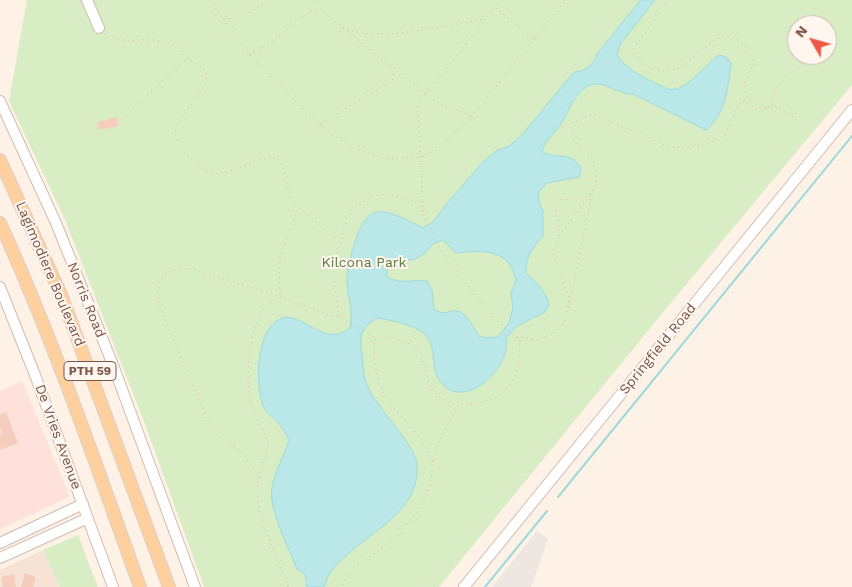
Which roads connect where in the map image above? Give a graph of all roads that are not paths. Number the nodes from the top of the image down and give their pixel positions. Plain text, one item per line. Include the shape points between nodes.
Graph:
1 (87, 0) edge
2 (99, 28) road end
3 (0, 101) edge
4 (852, 110) edge
5 (0, 160) edge
6 (0, 223) edge
7 (0, 287) edge
8 (83, 504) junction
9 (88, 518) junction
10 (0, 543) edge
11 (0, 558) edge
12 (113, 587) edge
13 (140, 587) edge
14 (169, 587) edge
15 (195, 587) edge
16 (464, 587) edge

1 - 2 street
3 - 15 street, Norris Road via 59,232
4 - 16 street, Springfield Road
5 - 14 main road, Lagimodiere Boulevard / PTH 59 via 62,297
6 - 13 main road, Lagimodiere Boulevard / PTH 59 via 50,343
7 - 8 street, De Vries Avenue
8 - 9 street, De Vries Avenue
8 - 10 street
9 - 11 street
9 - 12 street, De Vries Avenue

